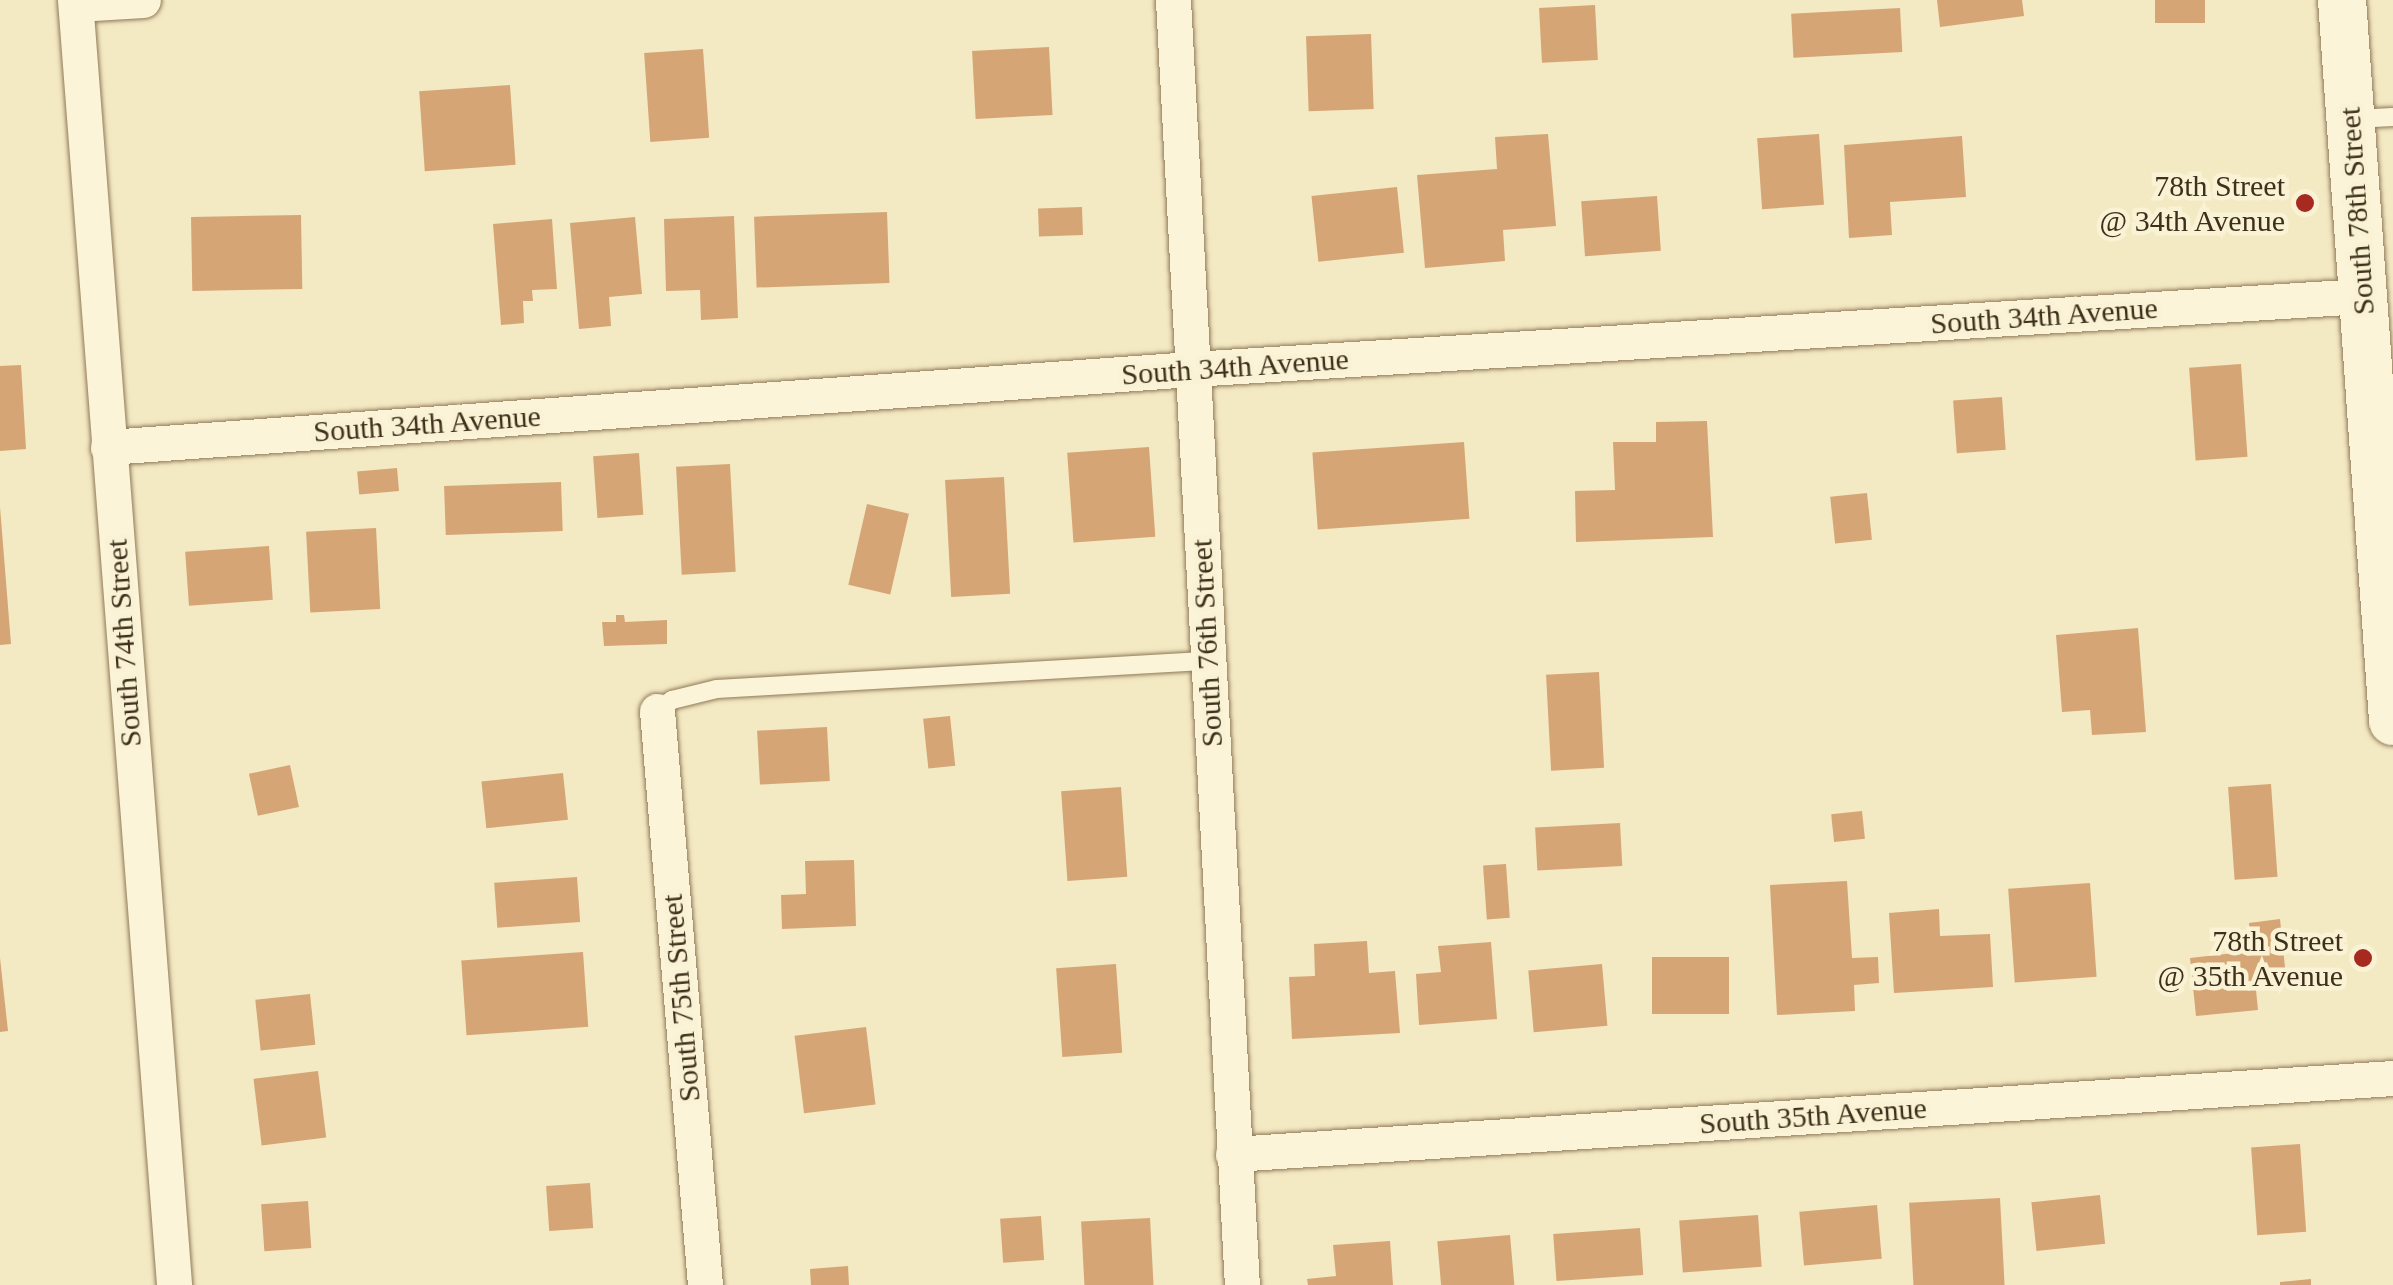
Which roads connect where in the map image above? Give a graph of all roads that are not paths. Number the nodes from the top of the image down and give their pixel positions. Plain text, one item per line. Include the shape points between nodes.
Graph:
1 (143, 0) edge
2 (1173, 0) edge
3 (2342, 0) edge
4 (76, 2) edge
5 (2372, 118) edge
6 (2363, 296) junction
7 (1192, 369) junction
8 (2382, 402) edge
9 (108, 447) junction
10 (1208, 661) junction
11 (657, 711) joint
12 (2393, 722) edge
13 (2393, 1078) edge
14 (1233, 1154) junction
15 (174, 1285) edge
16 (705, 1285) edge
17 (1242, 1285) edge

1 - 4 street
2 - 7 street, South 76th Street
3 - 5 street, South 78th Street
4 - 9 street, South 74th Street
5 - 6 street, South 78th Street
6 - 7 street, South 34th Avenue
6 - 8 street, South 78th Street
7 - 9 street, South 34th Avenue
7 - 10 street, South 76th Street
8 - 12 street, South 78th Street
9 - 15 street, South 74th Street
10 - 11 lane via 717,689 672,700
10 - 14 street, South 76th Street
11 - 16 street, South 75th Street
13 - 14 street, South 35th Avenue
14 - 17 street, South 76th Street

